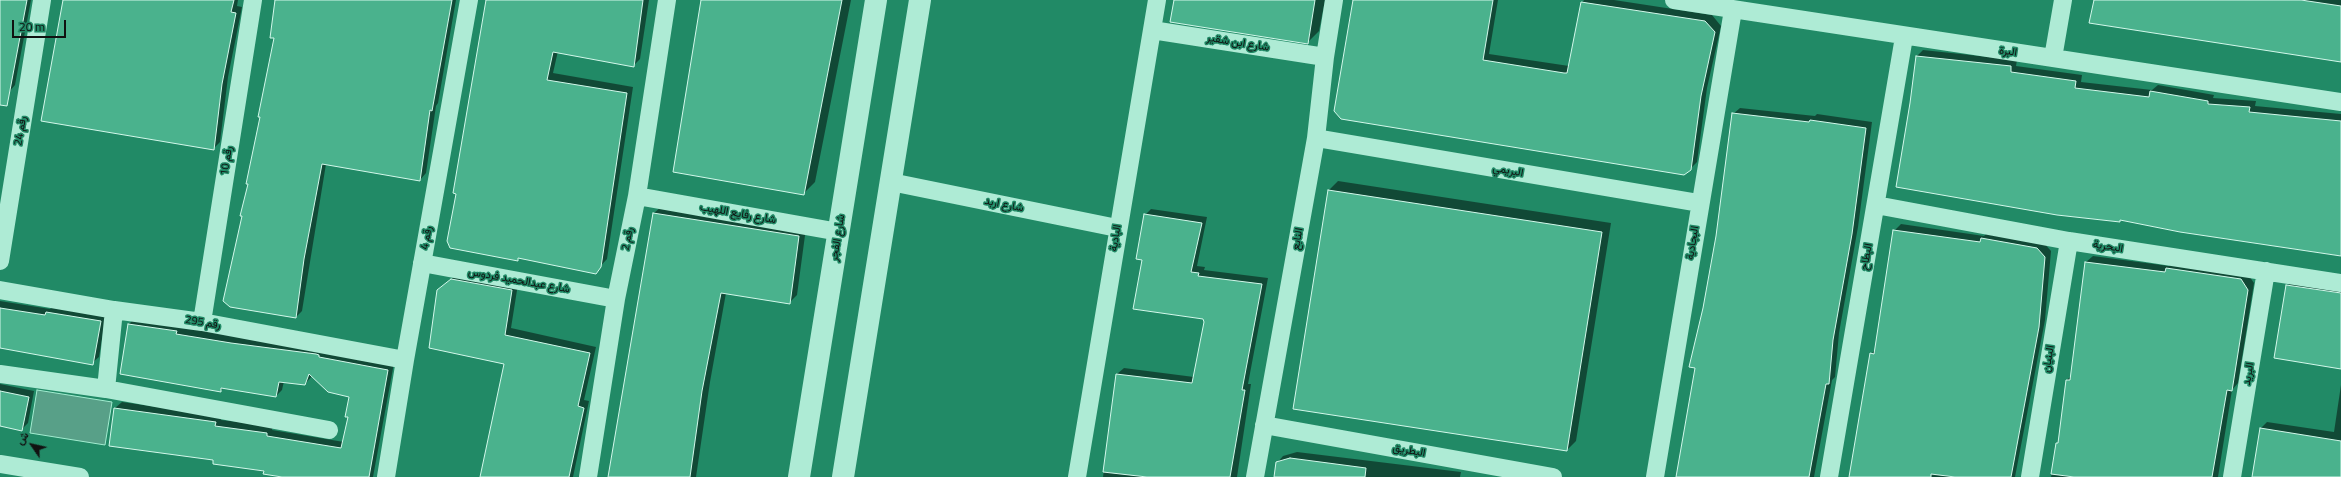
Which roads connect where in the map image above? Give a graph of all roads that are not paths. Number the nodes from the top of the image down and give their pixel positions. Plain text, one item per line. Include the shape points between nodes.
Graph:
1 (42, 0) edge
2 (253, 0) edge
3 (469, 0) edge
4 (667, 0) edge
5 (876, 0) edge
6 (920, 0) edge
7 (1157, 0) edge
8 (1334, 0) edge
9 (1674, 0) edge
10 (2063, 0) edge
11 (1733, 10) junction
12 (1152, 30) junction
13 (1904, 37) junction
14 (1325, 57) junction
15 (2053, 58) junction
16 (2341, 102) edge
17 (1316, 138) junction
18 (891, 182) junction
19 (637, 196) junction
20 (1699, 203) junction
21 (1876, 205) junction
22 (1117, 228) junction
23 (839, 232) junction
24 (2069, 241) junction
25 (0, 261) edge
26 (422, 263) junction
27 (2266, 271) junction
28 (2341, 283) edge
29 (0, 290) edge
30 (616, 298) junction
31 (114, 310) junction
32 (202, 322) junction
33 (405, 360) junction
34 (0, 374) edge
35 (106, 389) junction
36 (1264, 425) junction
37 (329, 430) dead end
38 (0, 464) edge
39 (80, 477) edge
40 (386, 477) edge
41 (588, 477) edge
42 (799, 477) edge
43 (843, 477) edge
44 (1077, 477) edge
45 (1255, 477) edge
46 (1553, 477) edge
47 (1655, 477) edge
48 (1829, 477) edge
49 (2030, 477) edge
50 (2232, 477) edge

1 - 25 street, رقم 24
2 - 32 street, رقم 10
3 - 26 street, رقم 4
4 - 19 street, رقم 2
5 - 23 street, شارع الفجر
6 - 18 street
7 - 12 street, البادية
8 - 14 street, النابع
9 - 11 street, البرة
10 - 15 street
11 - 13 street, البرة
11 - 20 street, البجادية
12 - 14 street, شارع ابن شقير
12 - 22 street, البادية
13 - 15 street, البرة
13 - 21 street, البطاح
14 - 17 street, النابع
15 - 16 street, البرة
17 - 20 street, البريمي
17 - 36 street, النابع
18 - 22 street, شارع اربد
18 - 43 street
19 - 23 street, شارع رفايع اللهيب
19 - 30 street, رقم 2
20 - 47 street, البجادية
21 - 24 street, البحرية
21 - 48 street, البطاح
22 - 44 street, البادية
23 - 42 street, شارع الفجر
24 - 27 street, البحرية
24 - 49 street, البنيان
26 - 30 street, شارع عبدالحميد فردوس
26 - 33 street, رقم 4
27 - 28 street, البحرية
27 - 50 street, البريد
29 - 31 street, رقم 295
30 - 41 street, رقم 2
31 - 32 street, رقم 295
31 - 35 street
32 - 33 street, رقم 295
33 - 40 street, رقم 4
34 - 35 street
35 - 37 street
36 - 45 street, النابع
36 - 46 street, البطريق
38 - 39 street

